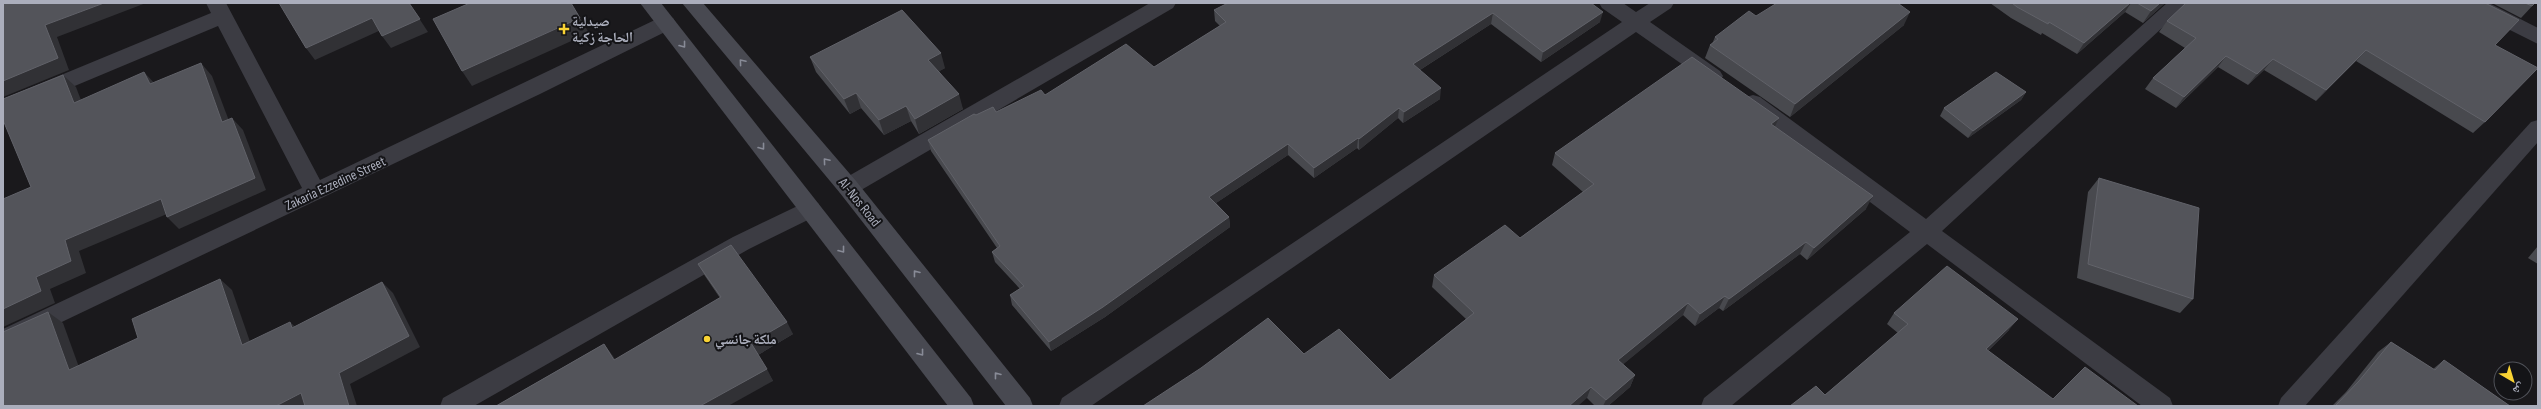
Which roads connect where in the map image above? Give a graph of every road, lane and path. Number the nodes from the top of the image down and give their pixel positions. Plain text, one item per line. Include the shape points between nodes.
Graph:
1 (650, 3) edge
2 (1166, 3) edge
3 (1609, 3) edge
4 (1664, 3) edge
5 (2179, 3) edge
6 (2474, 3) edge
7 (696, 4) edge
8 (219, 9) edge
9 (1635, 22) junction
10 (666, 23) junction
11 (2538, 37) edge
12 (3, 108) edge
13 (2538, 128) edge
14 (848, 187) junction
15 (315, 192) junction
16 (810, 209) junction
17 (1926, 232) junction
18 (3, 340) edge
19 (452, 406) edge
20 (962, 406) edge
21 (1021, 406) edge
22 (1071, 406) edge
23 (1713, 406) edge
24 (2161, 406) edge
25 (2290, 406) edge

1 - 10 main road
2 - 14 street
3 - 9 street
4 - 9 street
5 - 17 street
6 - 11 street
14 -> 7 main road, Al-Nos Road
8 - 12 street
8 - 15 street
9 - 17 street via 1734,90
9 - 22 street
10 - 15 street, Zakaria Ezzedine Street
10 -> 16 main road
13 - 25 street
21 -> 14 main road, Al-Nos Road
15 - 18 street, Zakaria Ezzedine Street
16 - 19 street via 741,243
16 -> 20 main road
17 - 23 street
17 - 24 street

